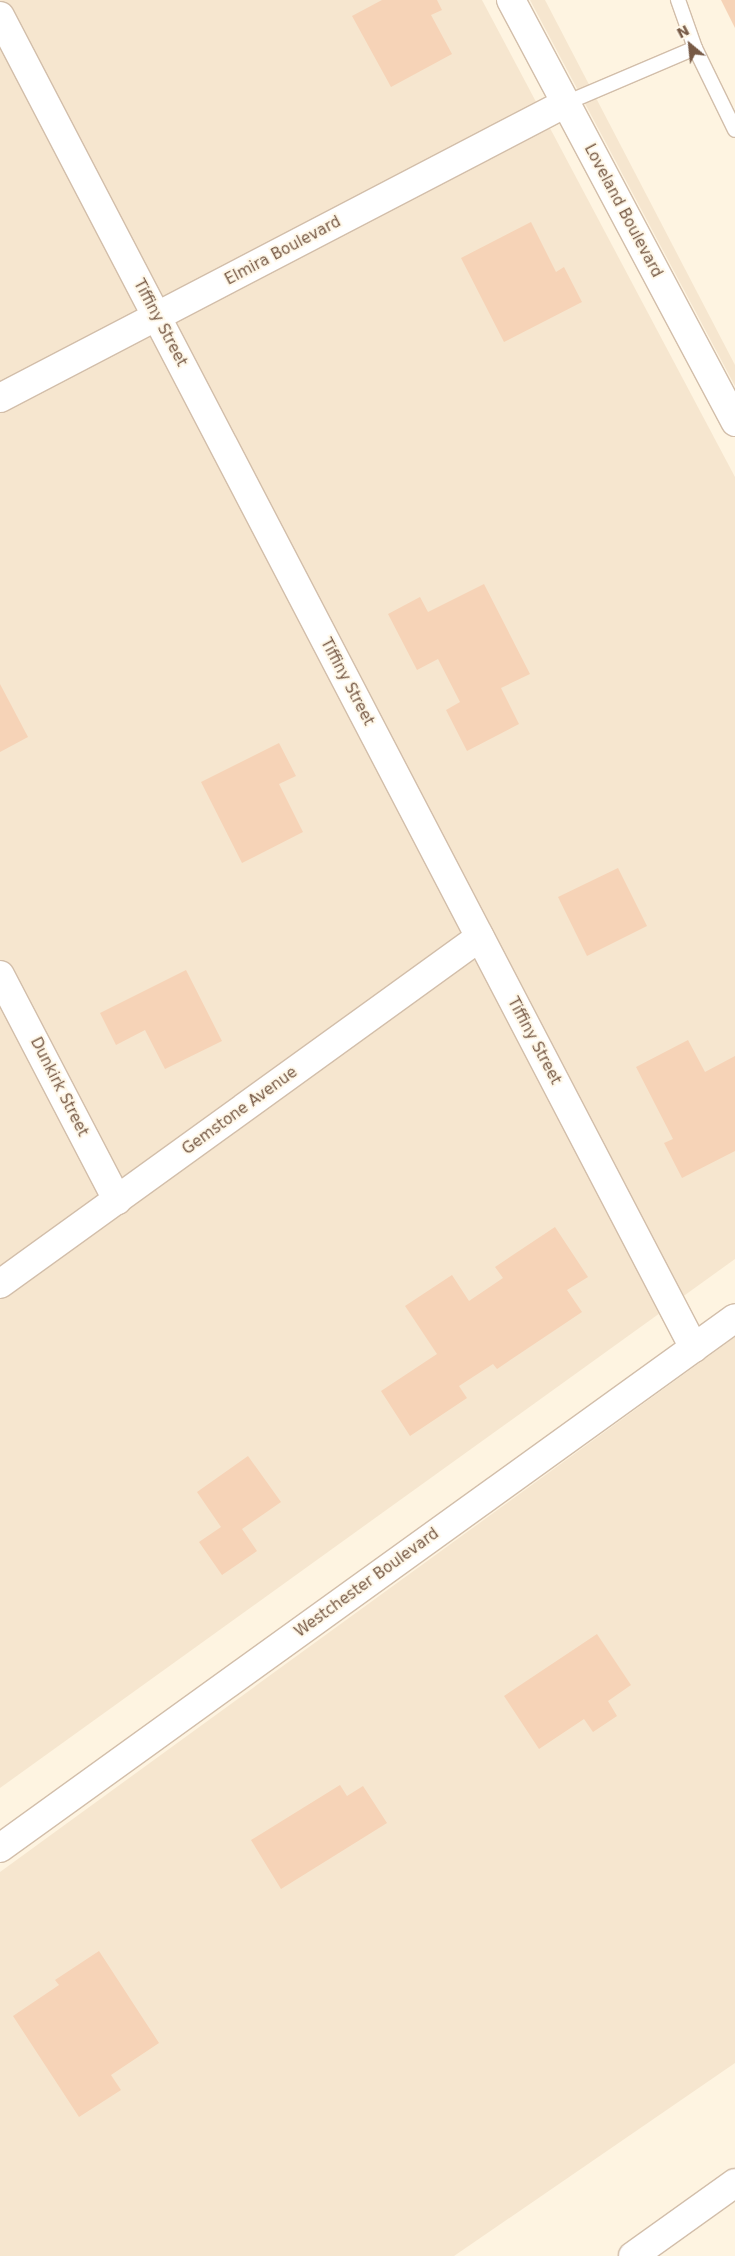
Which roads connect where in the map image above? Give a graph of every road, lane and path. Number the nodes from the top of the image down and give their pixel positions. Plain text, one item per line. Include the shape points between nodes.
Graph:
1 (511, 0) edge
2 (678, 0) edge
3 (0, 16) edge
4 (696, 48) junction
5 (566, 103) junction
6 (735, 130) edge
7 (156, 316) junction
8 (0, 398) edge
9 (735, 422) edge
10 (480, 937) junction
11 (0, 975) edge
12 (117, 1200) junction
13 (0, 1284) edge
14 (735, 1318) edge
15 (694, 1348) junction
16 (0, 1848) edge
17 (735, 2183) edge
18 (633, 2256) edge

1 - 5 street, Loveland Boulevard
2 - 4 lane
3 - 7 street, Tiffiny Street
4 - 5 lane
4 - 6 lane
5 - 7 street, Elmira Boulevard
5 - 9 street, Loveland Boulevard
7 - 8 street, Elmira Boulevard
7 - 10 street, Tiffiny Street
10 - 12 street, Gemstone Avenue
10 - 15 street, Tiffiny Street
11 - 12 street, Dunkirk Street
12 - 13 street, Gemstone Avenue
14 - 15 street, Westchester Boulevard
15 - 16 street, Westchester Boulevard
17 - 18 street

